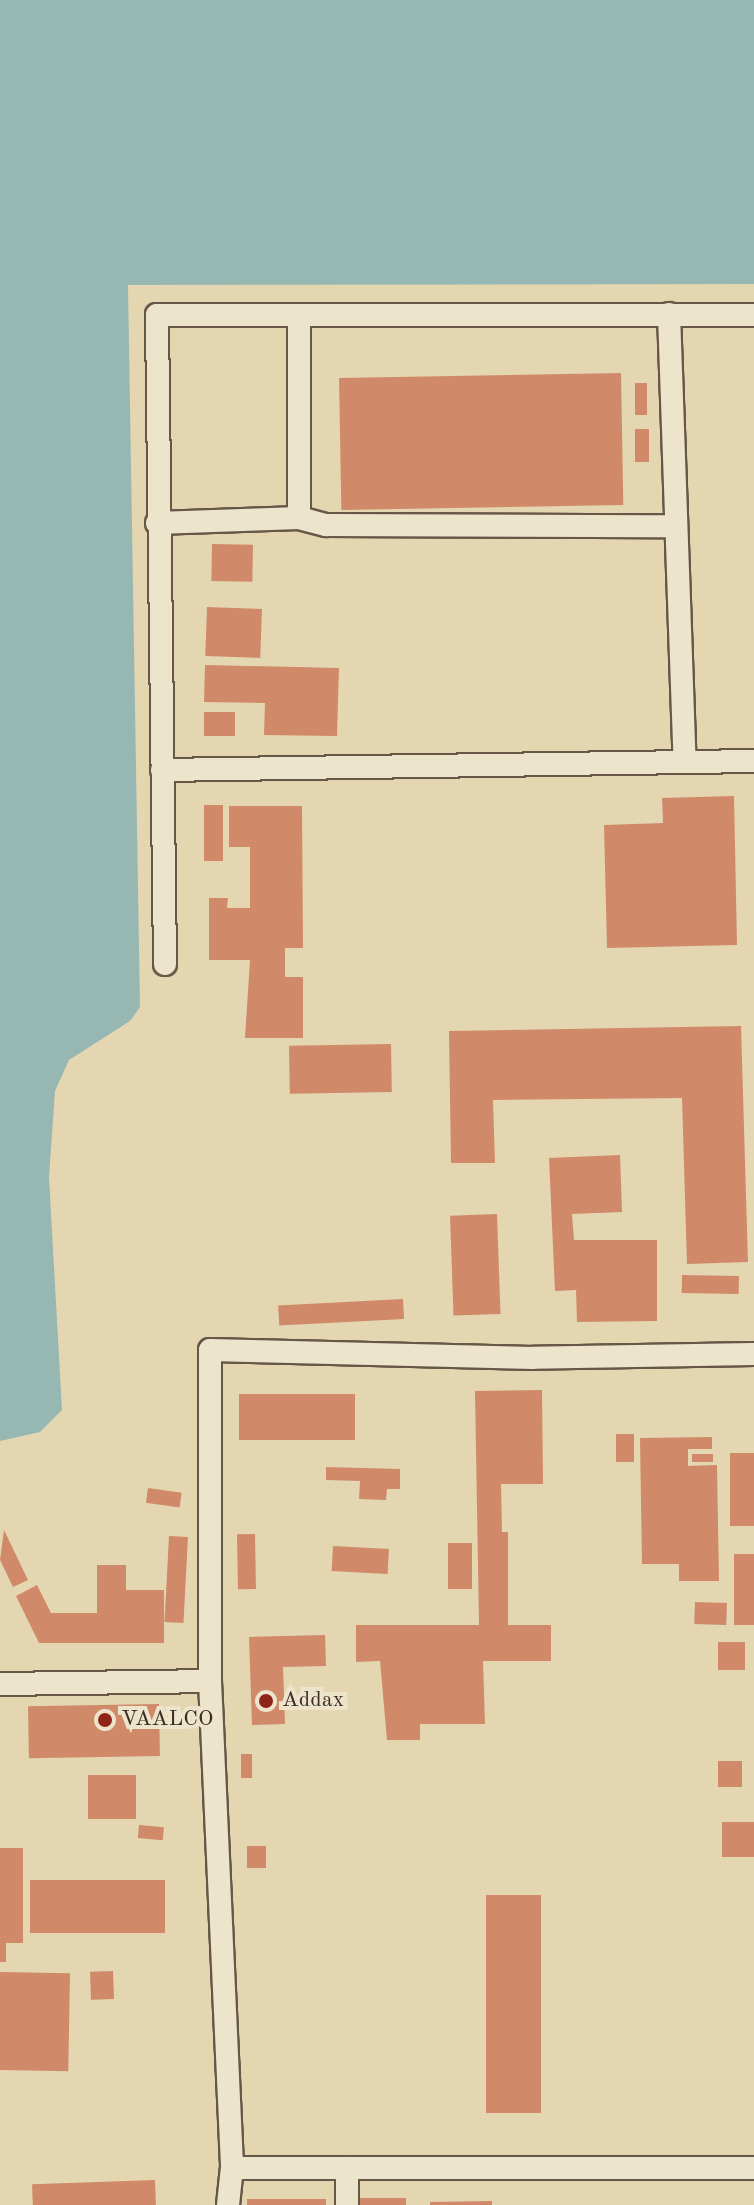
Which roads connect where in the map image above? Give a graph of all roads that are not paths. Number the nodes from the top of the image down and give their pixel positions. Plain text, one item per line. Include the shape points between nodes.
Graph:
1 (669, 314) junction
2 (754, 315) edge
3 (299, 316) junction
4 (299, 518) junction
5 (157, 523) junction
6 (675, 526) junction
7 (685, 761) junction
8 (754, 761) edge
9 (162, 770) junction
10 (165, 964) dead end
11 (754, 1354) edge
12 (210, 1681) junction
13 (0, 1684) edge
14 (232, 2168) junction
15 (754, 2168) edge
16 (347, 2170) junction
17 (228, 2205) edge
18 (347, 2205) edge

1 - 2 street
1 - 3 street
1 - 6 street
3 - 4 street
3 - 5 street via 157,315
4 - 5 street
4 - 6 street via 326,525
5 - 9 street
6 - 7 street
7 - 8 street
7 - 9 street
9 - 10 street
11 - 12 street via 533,1358 210,1350
12 - 13 street
12 - 14 street
14 - 16 street
14 - 17 street
15 - 16 street
16 - 18 street

